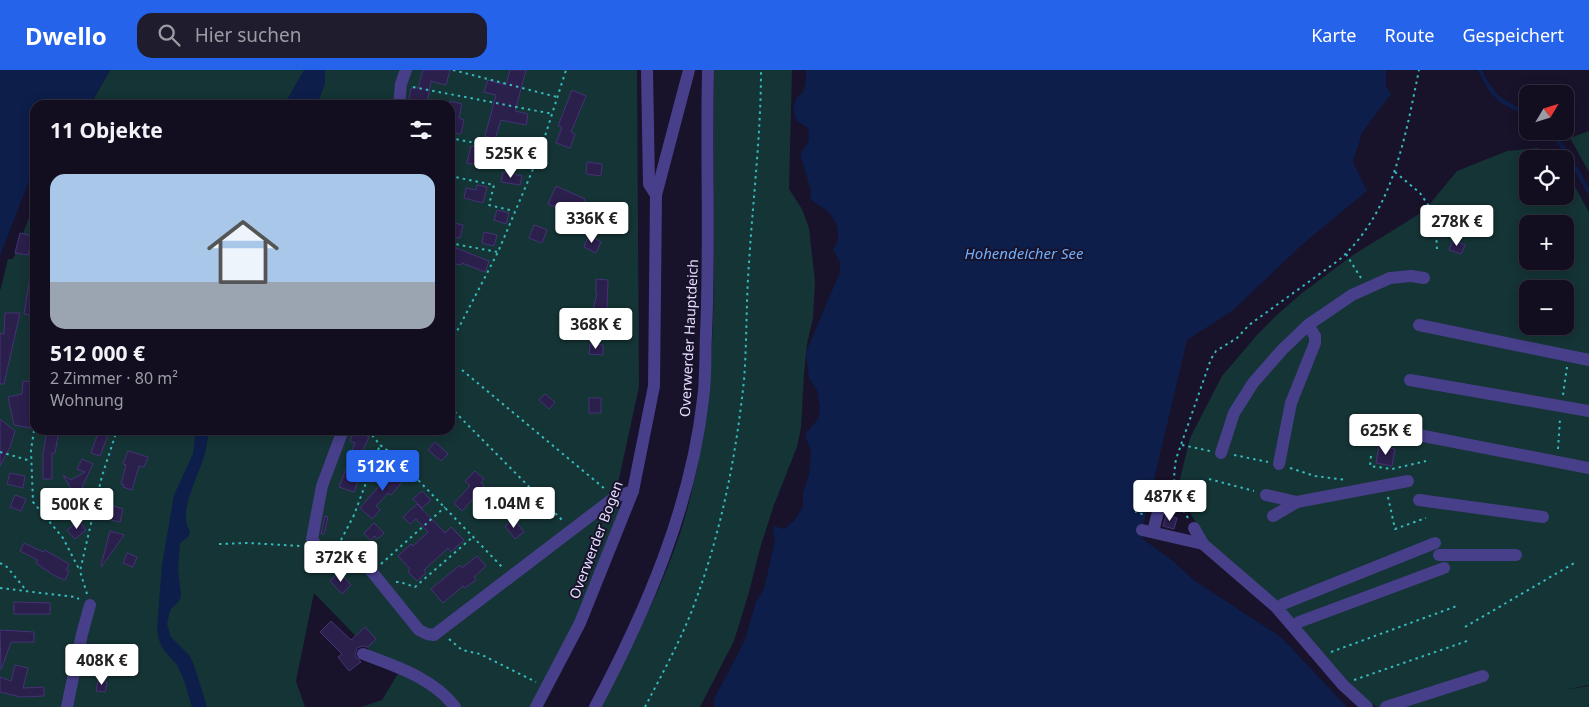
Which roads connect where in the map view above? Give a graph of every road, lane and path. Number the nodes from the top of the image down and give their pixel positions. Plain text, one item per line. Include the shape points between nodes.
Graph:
1 (406, 70) edge
2 (453, 70) edge
3 (566, 70) edge
4 (647, 70) edge
5 (689, 70) edge
6 (708, 70) edge
7 (761, 70) edge
8 (1419, 70) edge
9 (401, 84) junction
10 (557, 97) junction
11 (399, 100) edge
12 (553, 114) junction
13 (455, 139) edge
14 (539, 155) junction
15 (1395, 172) junction
16 (455, 177) edge
17 (656, 195) junction
18 (514, 211) junction
19 (455, 244) edge
20 (1437, 248) dead end
21 (498, 252) junction
22 (1346, 254) junction
23 (1424, 278) dead end
24 (1367, 288) junction
25 (1308, 325) junction
26 (1419, 325) dead end
27 (455, 335) edge
28 (1589, 360) edge
29 (462, 370) dead end
30 (1410, 380) dead end
31 (1589, 411) edge
32 (455, 412) edge
33 (1403, 432) dead end
34 (34, 435) edge
35 (115, 435) edge
36 (341, 435) edge
37 (372, 435) edge
38 (380, 445) junction
39 (0, 452) edge
40 (1220, 453) dead end
41 (1371, 456) dead end
42 (31, 461) junction
43 (1426, 461) dead end
44 (1279, 464) dead end
45 (1589, 468) edge
46 (1209, 479) dead end
47 (1408, 481) dead end
48 (1385, 486) junction
49 (633, 491) junction
50 (1266, 495) joint
51 (615, 497) junction
52 (1420, 500) dead end
53 (1297, 502) junction
54 (1139, 504) dead end
55 (445, 507) junction
56 (1154, 514) joint
57 (1273, 516) dead end
58 (1543, 517) dead end
59 (1426, 518) dead end
60 (1194, 528) joint
61 (571, 530) junction
62 (474, 536) junction
63 (219, 544) dead end
64 (1204, 544) junction
65 (318, 548) junction
66 (335, 551) junction
67 (1516, 554) dead end
68 (1576, 562) dead end
69 (0, 563) edge
70 (1444, 568) dead end
71 (80, 571) junction
72 (372, 571) junction
73 (510, 576) junction
74 (0, 588) edge
75 (386, 588) junction
76 (26, 590) junction
77 (1283, 604) dead end
78 (90, 605) junction
79 (1458, 606) dead end
80 (1299, 622) dead end
81 (1465, 627) dead end
82 (439, 631) junction
83 (1470, 640) dead end
84 (363, 654) dead end
85 (1318, 657) junction
86 (1483, 676) dead end
87 (1343, 685) junction
88 (547, 688) junction
89 (67, 707) edge
90 (455, 707) edge
91 (536, 707) edge
92 (595, 707) edge
93 (645, 707) edge
94 (1367, 707) edge
95 (1386, 707) edge

1 - 9 street
2 - 10 path
3 - 10 path
4 - 17 street, Overwerder Bogen via 649,184
5 - 17 street, Overwerder Bogen
6 - 92 street, Overwerder Hauptdeich via 709,266 704,398 696,447 669,544 650,592
7 - 93 path via 744,378 723,514 694,606
8 - 15 path
9 - 11 street
9 - 12 path
10 - 12 path
12 - 14 path
13 - 14 path
14 - 18 path
15 - 20 path via 1420,192 1435,215
15 - 22 path via 1382,204 1353,249
16 - 18 path via 494,185 489,205
17 - 49 street, Overwerder Bogen via 654,386
18 - 21 path
19 - 21 path
21 - 27 path
22 - 24 path
22 - 60 path via 1249,325 1237,338 1216,351 1211,359 1173,476 1176,497
23 - 24 street via 1390,278
24 - 25 street
25 - 40 street via 1252,383 1234,413
25 - 44 street via 1315,336 1315,343 1291,404
26 - 28 street
29 - 51 path
30 - 31 street
32 - 61 path
33 - 45 street
34 - 42 path
35 - 71 path via 102,476
36 - 65 street via 322,486 312,538
37 - 38 path
38 - 55 path
38 - 66 path via 354,515
39 - 42 path
41 - 43 path via 1370,466 1392,470
42 - 71 path via 33,502 63,538
46 - 50 path
47 - 48 street
48 - 53 street
48 - 59 path via 1395,528
49 - 51 street
49 - 88 street, Overwerder Bogen via 580,623
50 - 53 street
51 - 61 street
52 - 58 street
53 - 57 street
54 - 56 path via 1136,512
55 - 62 path
55 - 72 path
56 - 64 street via 1148,531
60 - 64 street
61 - 73 street
62 - 73 path
62 - 75 path via 415,587 397,582
63 - 65 path
64 - 85 street via 1276,607
65 - 66 street
66 - 72 street via 353,554
67 - 77 street via 1437,549
68 - 81 path
69 - 76 path
70 - 80 street
71 - 78 path
72 - 75 street
73 - 82 street
74 - 76 path
75 - 82 street via 420,630 434,635
76 - 78 path via 75,597
78 - 89 street
79 - 85 path
82 - 88 path via 462,650 480,654
83 - 87 path
84 - 90 street via 408,672 435,688
85 - 87 street
86 - 95 street
87 - 94 street
88 - 91 street, Overwerder Bogen

